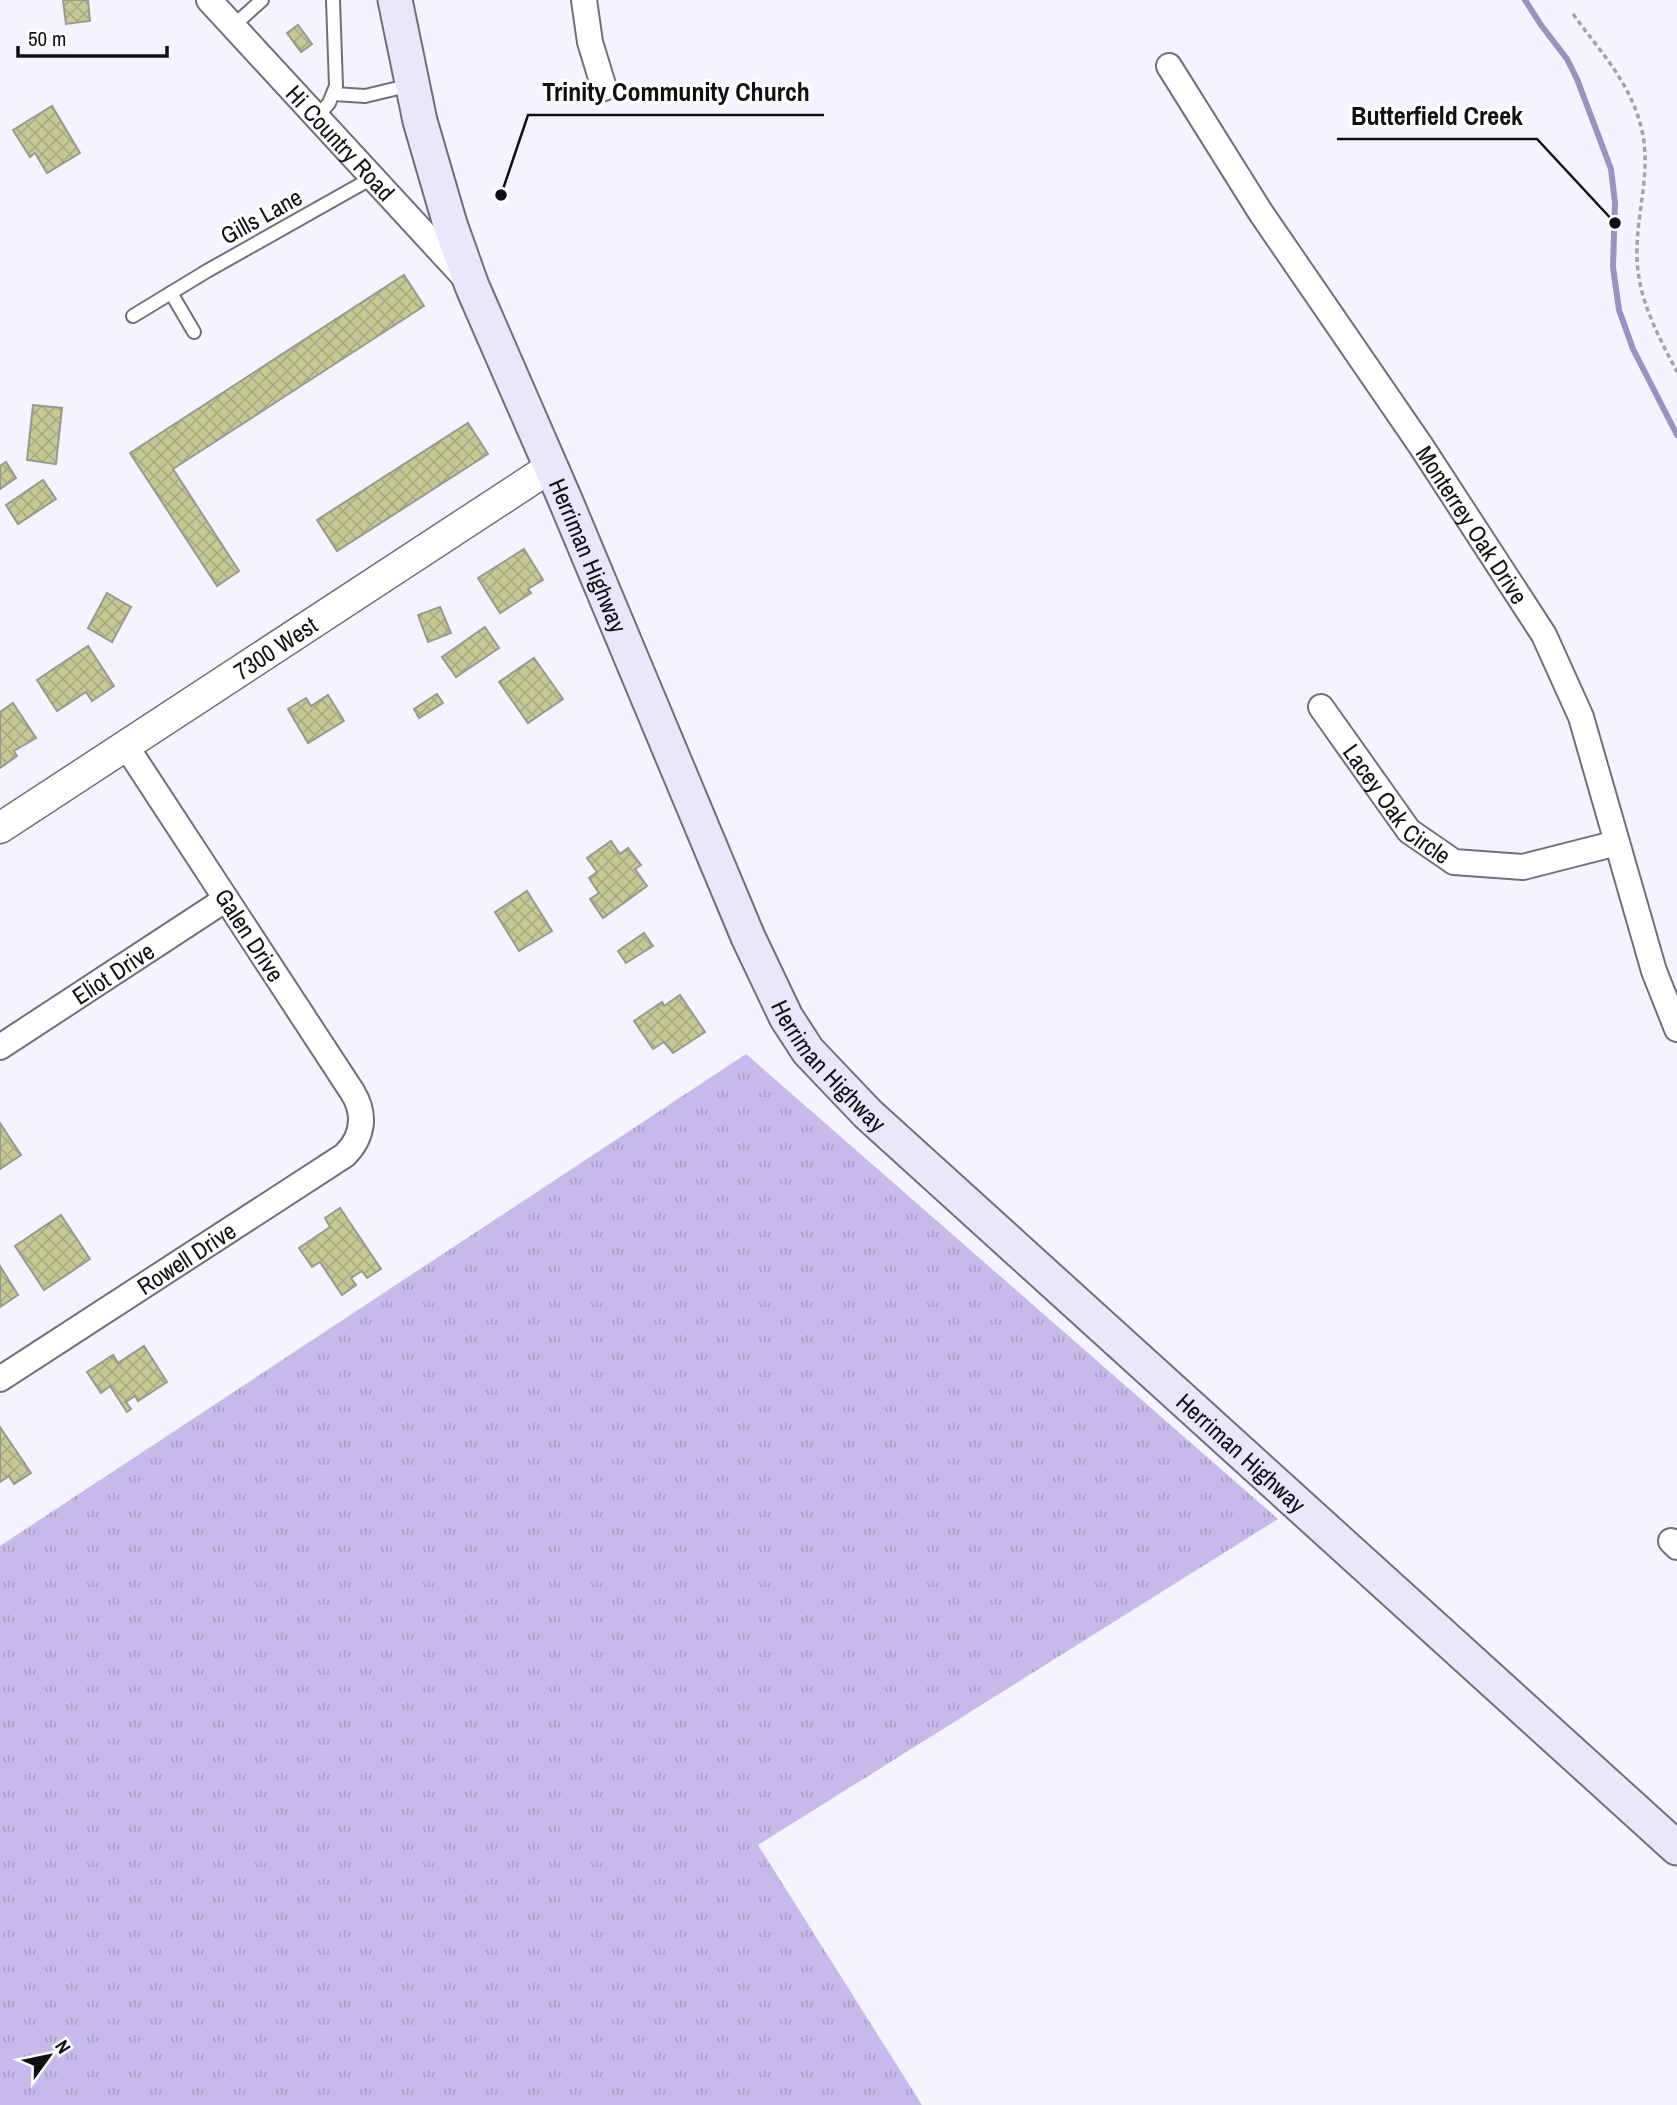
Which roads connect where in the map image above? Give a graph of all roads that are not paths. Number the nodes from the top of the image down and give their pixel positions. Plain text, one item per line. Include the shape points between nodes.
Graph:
1 (209, 0) edge
2 (262, 0) edge
3 (332, 0) edge
4 (395, 0) edge
5 (584, 0) edge
6 (233, 27) junction
7 (1168, 66) dead end
8 (411, 85) junction
9 (604, 88) dead end
10 (334, 94) junction
11 (316, 118) junction
12 (372, 178) junction
13 (472, 286) junction
14 (171, 293) junction
15 (134, 316) dead end
16 (194, 332) dead end
17 (551, 467) junction
18 (1321, 707) dead end
19 (126, 746) junction
20 (0, 828) edge
21 (1617, 843) junction
22 (226, 899) junction
23 (1677, 1029) edge
24 (0, 1047) edge
25 (361, 1128) joint
26 (0, 1379) edge
27 (1677, 1848) edge

1 - 6 street, Hi Country Road
2 - 6 lane
3 - 10 lane
4 - 8 main road, Herriman Highway
5 - 9 street
6 - 11 street, Hi Country Road
7 - 21 street, Monterrey Oak Drive via 1544,635 1581,717
8 - 10 lane via 365,96
8 - 13 main road, Herriman Highway via 443,203
10 - 11 lane
11 - 12 street, Hi Country Road
12 - 13 street, Hi Country Road
12 - 14 lane, Gills Lane
13 - 17 main road, Herriman Highway
14 - 15 lane, Gills Lane
14 - 16 lane
17 - 19 street, 7300 West
17 - 27 main road, Herriman Highway via 748,937 786,1017 808,1051 867,1114
18 - 21 street, Lacey Oak Circle via 1409,831 1454,862 1523,867
19 - 20 street, 7300 West
19 - 22 street, Galen Drive
21 - 23 street, Monterrey Oak Drive via 1654,971
22 - 24 street, Eliot Drive
22 - 25 street, Galen Drive via 358,1101
25 - 26 street, Rowell Drive via 345,1155

